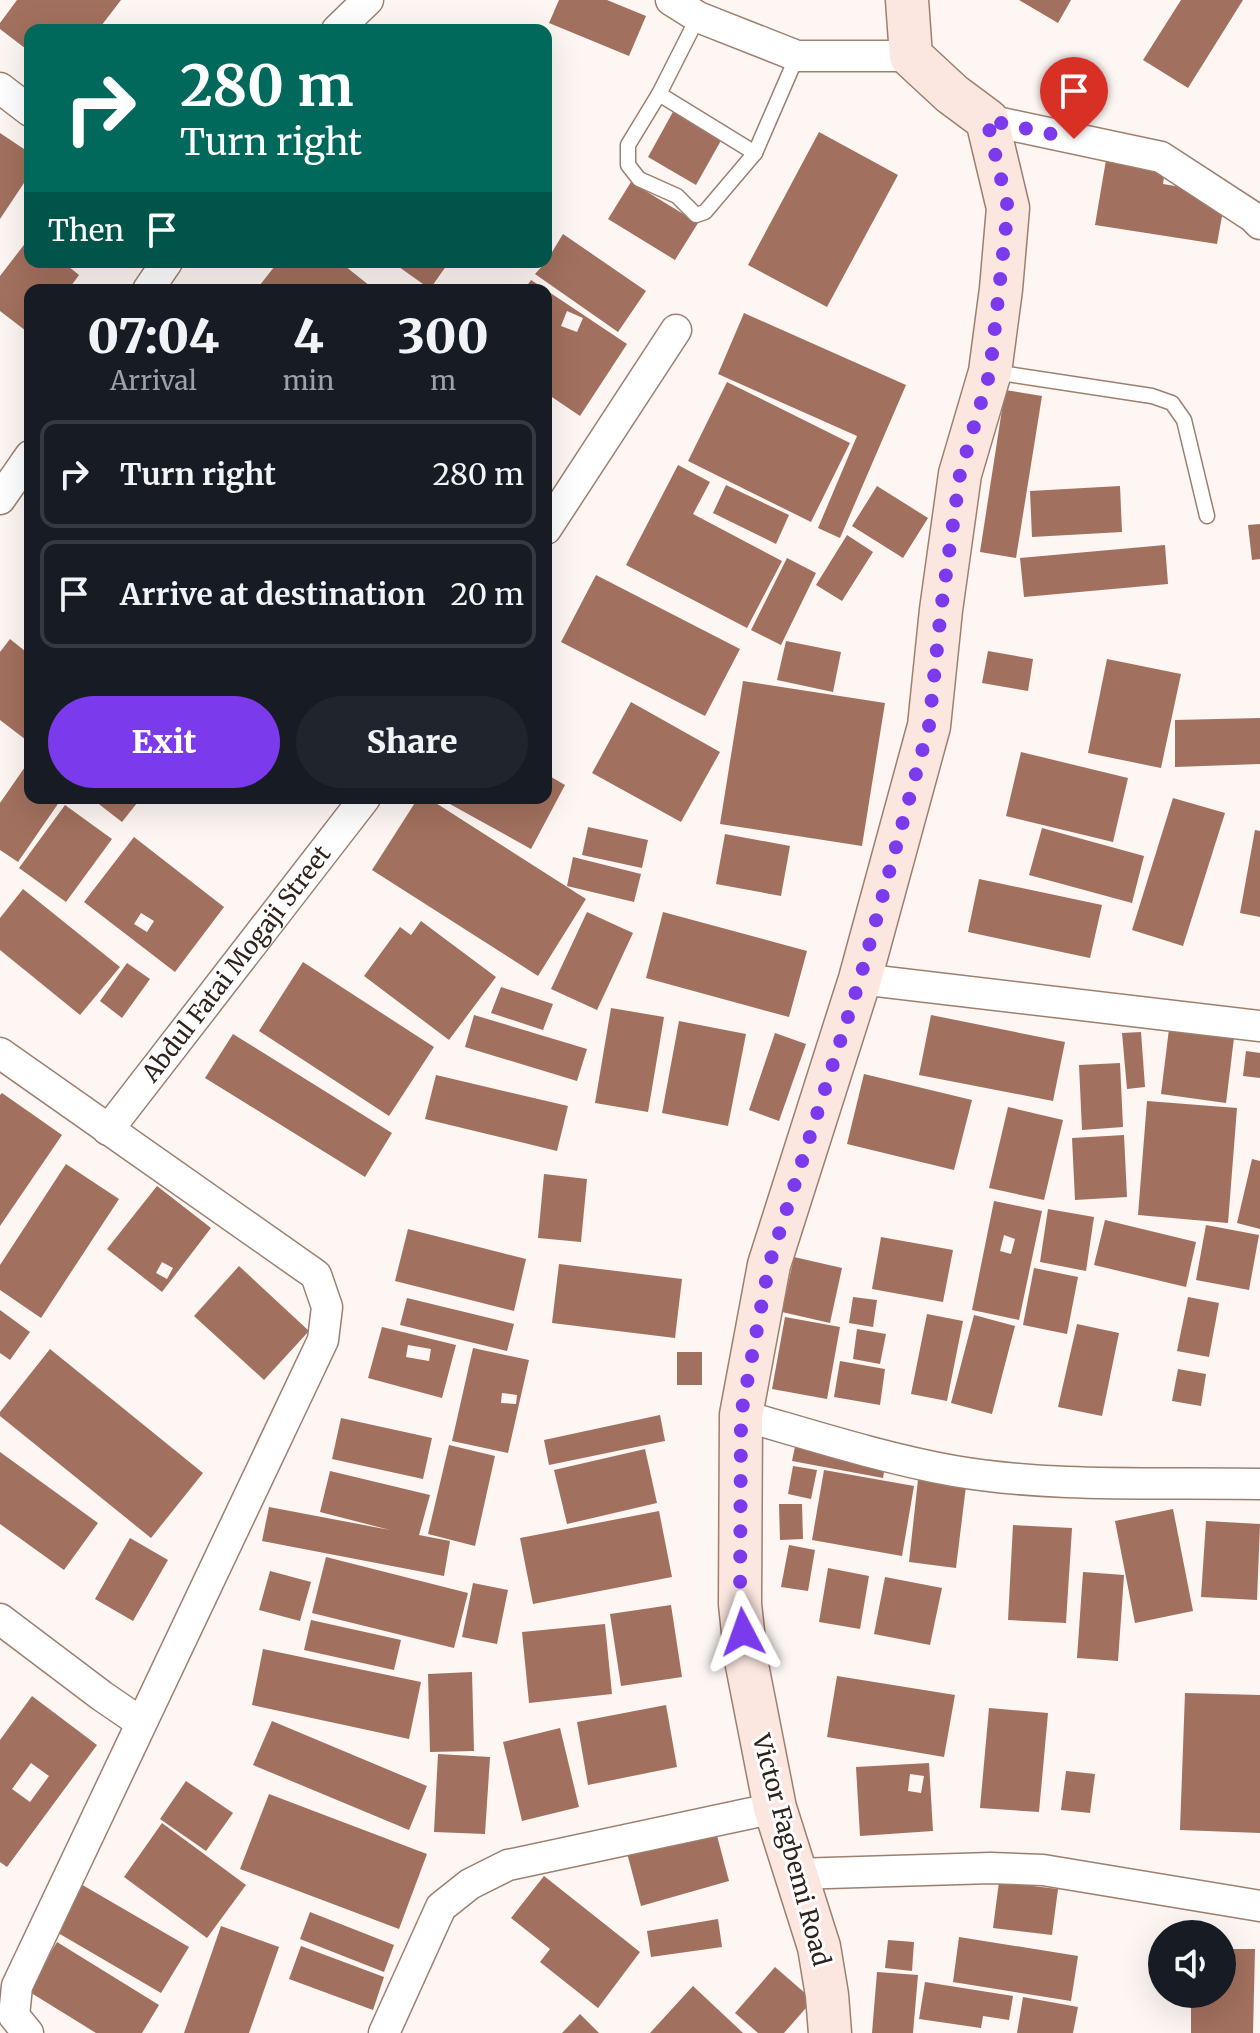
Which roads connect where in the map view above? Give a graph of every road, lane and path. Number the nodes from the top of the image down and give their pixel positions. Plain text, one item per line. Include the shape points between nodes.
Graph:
1 (368, 0) edge
2 (671, 0) edge
3 (907, 0) edge
4 (698, 17) junction
5 (343, 24) edge
6 (797, 56) junction
7 (911, 56) junction
8 (0, 88) edge
9 (659, 94) junction
10 (24, 106) edge
11 (987, 120) junction
12 (755, 153) junction
13 (1260, 224) edge
14 (676, 330) dead end
15 (990, 372) junction
16 (24, 465) edge
17 (0, 499) edge
18 (1207, 516) dead end
19 (552, 520) edge
20 (360, 804) edge
21 (860, 979) junction
22 (1260, 1026) edge
23 (0, 1053) edge
24 (108, 1130) junction
25 (741, 1415) junction
26 (1260, 1484) edge
27 (0, 1619) edge
28 (140, 1722) junction
29 (775, 1808) junction
30 (795, 1874) junction
31 (1260, 1906) edge
32 (28, 2033) edge
33 (384, 2033) edge
34 (830, 2033) edge

1 - 5 street
2 - 4 street
3 - 7 street
4 - 6 street
4 - 9 lane
6 - 7 street
6 - 12 lane
7 - 11 street
8 - 10 street
9 - 12 lane
9 - 12 lane via 628,145 628,165 639,179 677,196 696,215 705,212
11 - 13 street via 1161,157
11 - 15 street, Victor Fagbemi Road via 1008,208
14 - 19 street
15 - 18 lane via 1172,403 1184,420
15 - 21 street, Victor Fagbemi Road via 960,474 929,726
16 - 17 street
20 - 24 street, Abdul Fatai Mogaji Street
21 - 22 street
21 - 25 street, Victor Fagbemi Road via 769,1265
23 - 24 street
24 - 28 street via 316,1275 327,1307 323,1340
25 - 26 street via 954,1471 1030,1480
25 - 29 street, Victor Fagbemi Road via 740,1604
27 - 28 street
28 - 32 street via 17,1986 14,2016
29 - 30 street, Victor Fagbemi Road
29 - 33 street via 508,1865 470,1884 441,1907
30 - 31 street via 1043,1870
30 - 34 street, Victor Fagbemi Road via 819,1947

